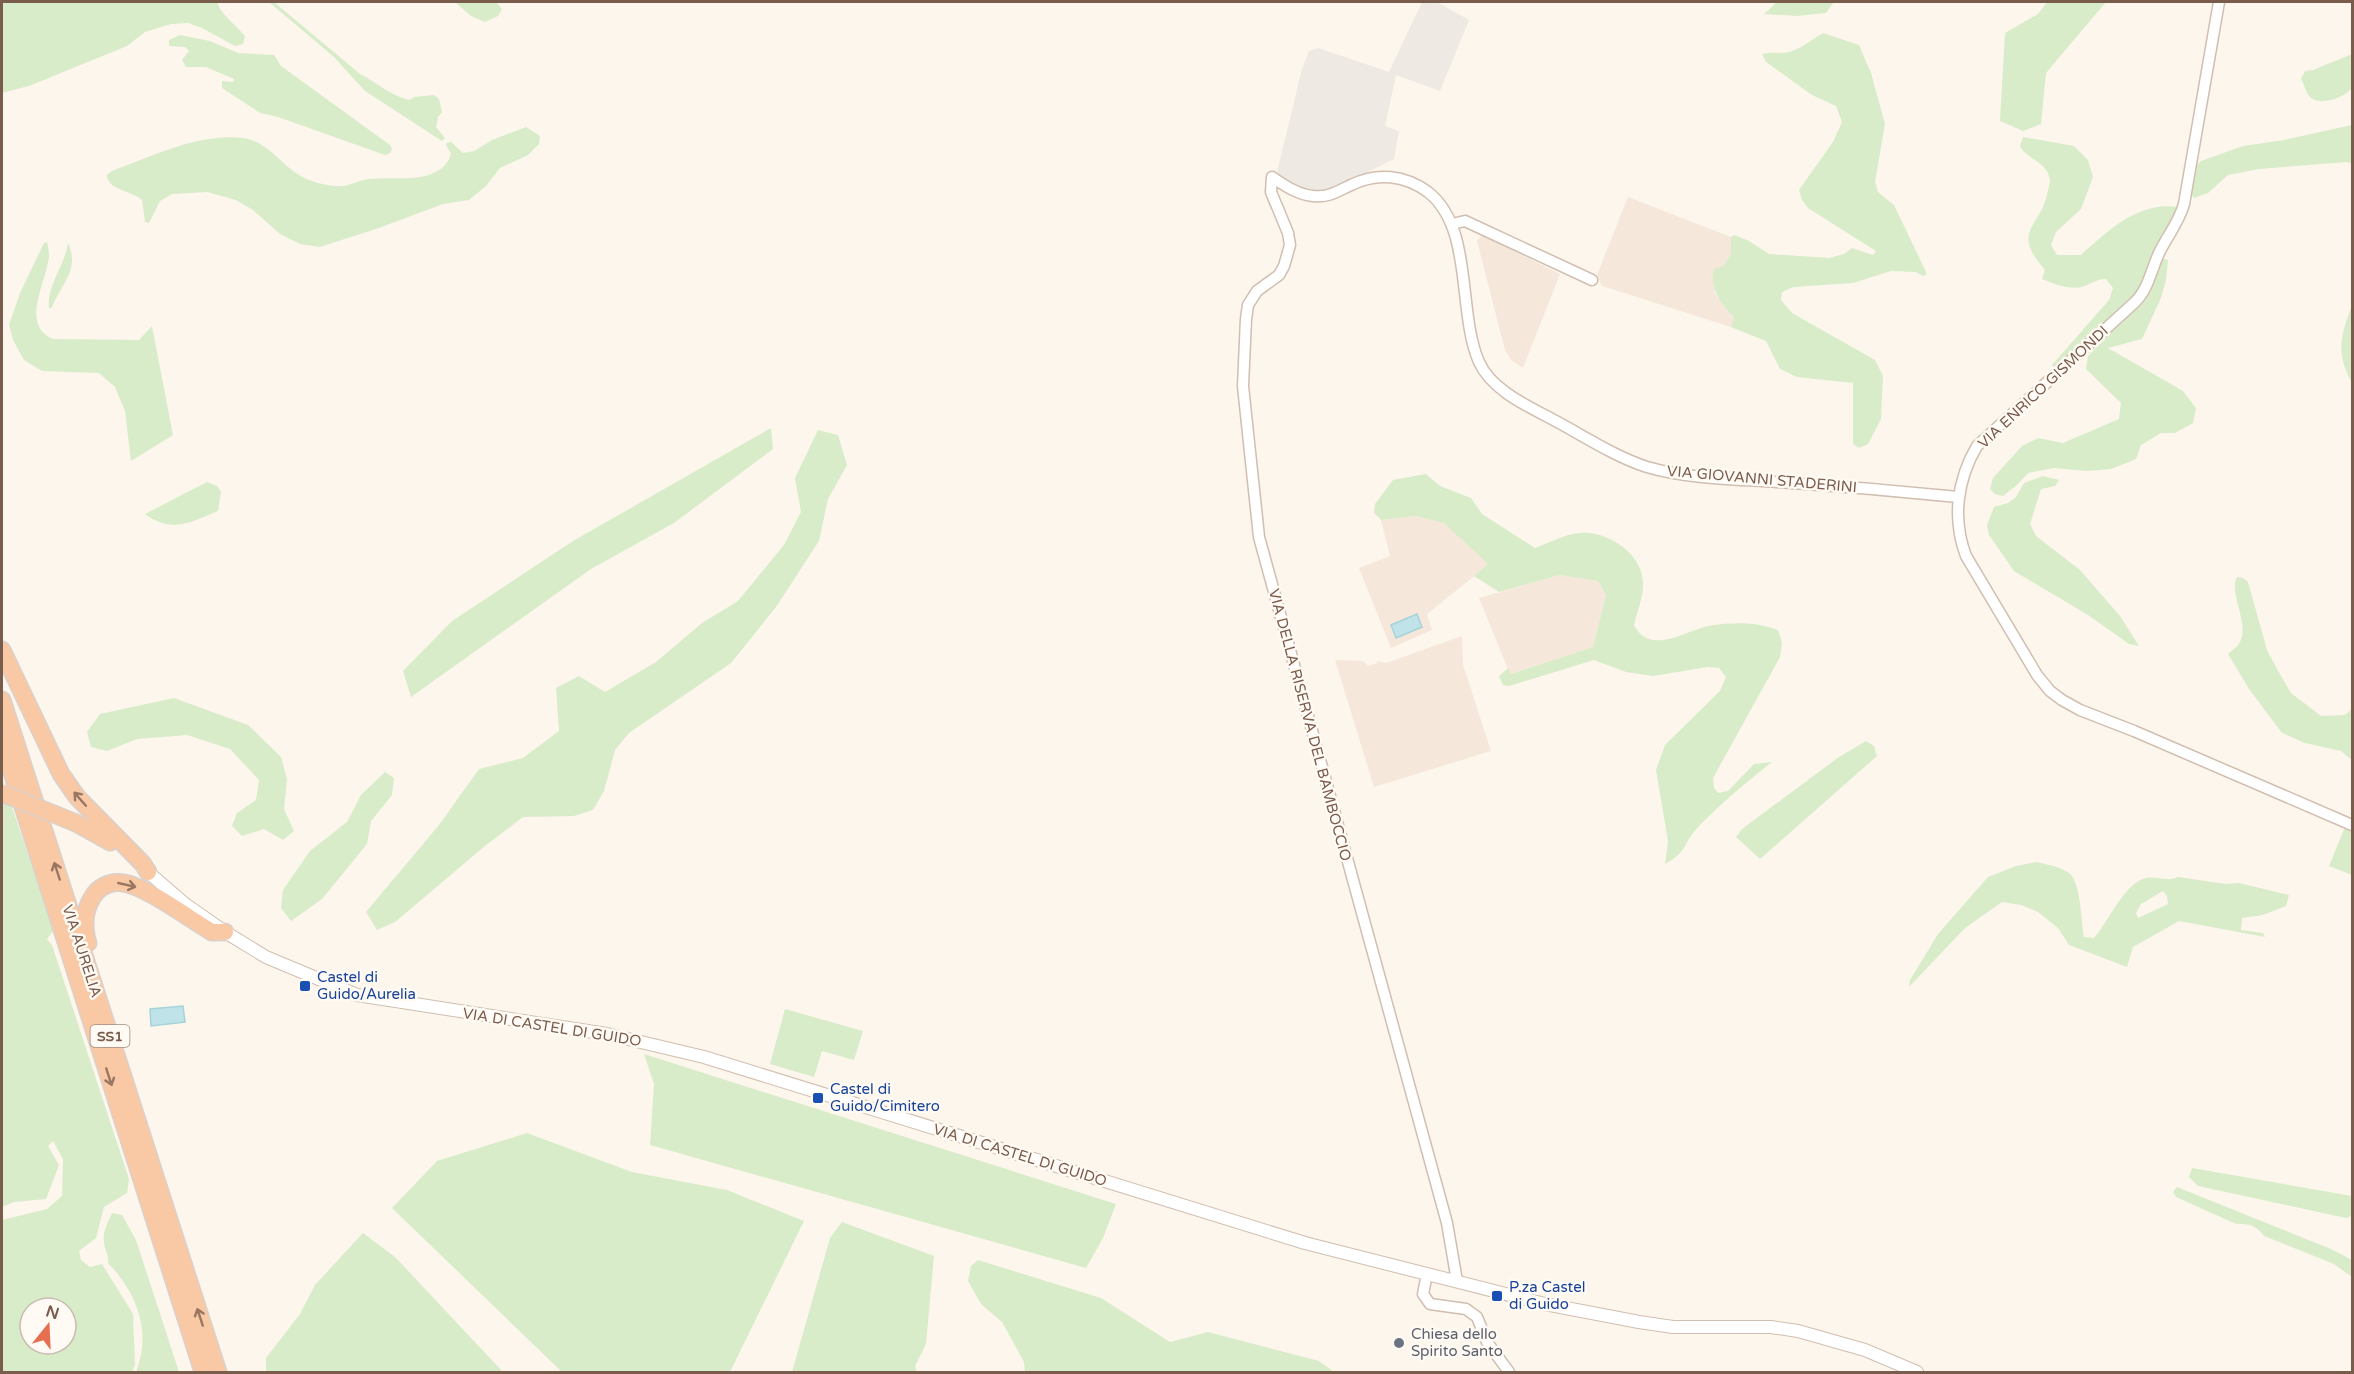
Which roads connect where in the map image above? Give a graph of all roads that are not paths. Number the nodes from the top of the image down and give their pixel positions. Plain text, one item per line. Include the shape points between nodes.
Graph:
1 (2219, 2) edge
2 (1272, 177) joint
3 (1452, 224) junction
4 (1592, 280) dead end
5 (1958, 497) junction
6 (2, 650) edge
7 (2, 700) edge
8 (2, 741) edge
9 (2, 793) edge
10 (2352, 825) edge
11 (148, 872) junction
12 (225, 932) junction
13 (149, 1156) junction
14 (1427, 1274) junction
15 (1457, 1281) junction
16 (203, 1372) edge
17 (218, 1372) edge
18 (1509, 1372) edge
19 (1917, 1372) edge

1 - 5 street, VIA ENRICO GISMONDI via 2184,204 2146,287 2137,301 1977,446
2 - 3 street, VIA GIOVANNI STADERINI via 1296,191 1317,196 1366,179 1401,179 1436,199
2 - 15 street, VIA DELLA RISERVA DEL BAMBOCCIO via 1271,192 1289,236 1289,250 1279,275 1257,291 1248,305 1242,386 1259,537 1447,1223
3 - 4 street via 1465,221
3 - 5 street, VIA GIOVANNI STADERINI via 1480,363 1500,387 1541,413 1624,457 1659,470
5 - 10 street, VIA ENRICO GISMONDI via 1958,527 1966,556 2037,675 2054,694 2074,708
11 -> 6 highway via 77,797 61,774
13 -> 7 highway, VIA AURELIA / SS1
8 -> 16 highway, VIA AURELIA / SS1
9 - 11 highway, bridge via 76,823 111,842
11 - 12 street, VIA DI CASTEL DI GUIDO
13 -> 12 highway via 151,1141 86,935 86,911 94,893 103,886 126,883 212,932
12 - 14 street, VIA DI CASTEL DI GUIDO via 267,957 357,995 607,1034 693,1054 1305,1243
17 -> 13 highway, VIA AURELIA / SS1
14 - 15 street, VIA DI CASTEL DI GUIDO
14 - 18 street via 1423,1294 1430,1304 1466,1309 1477,1317 1487,1342
15 - 19 street, VIA DI CASTEL DI GUIDO via 1545,1304 1639,1322 1798,1330 1849,1344

